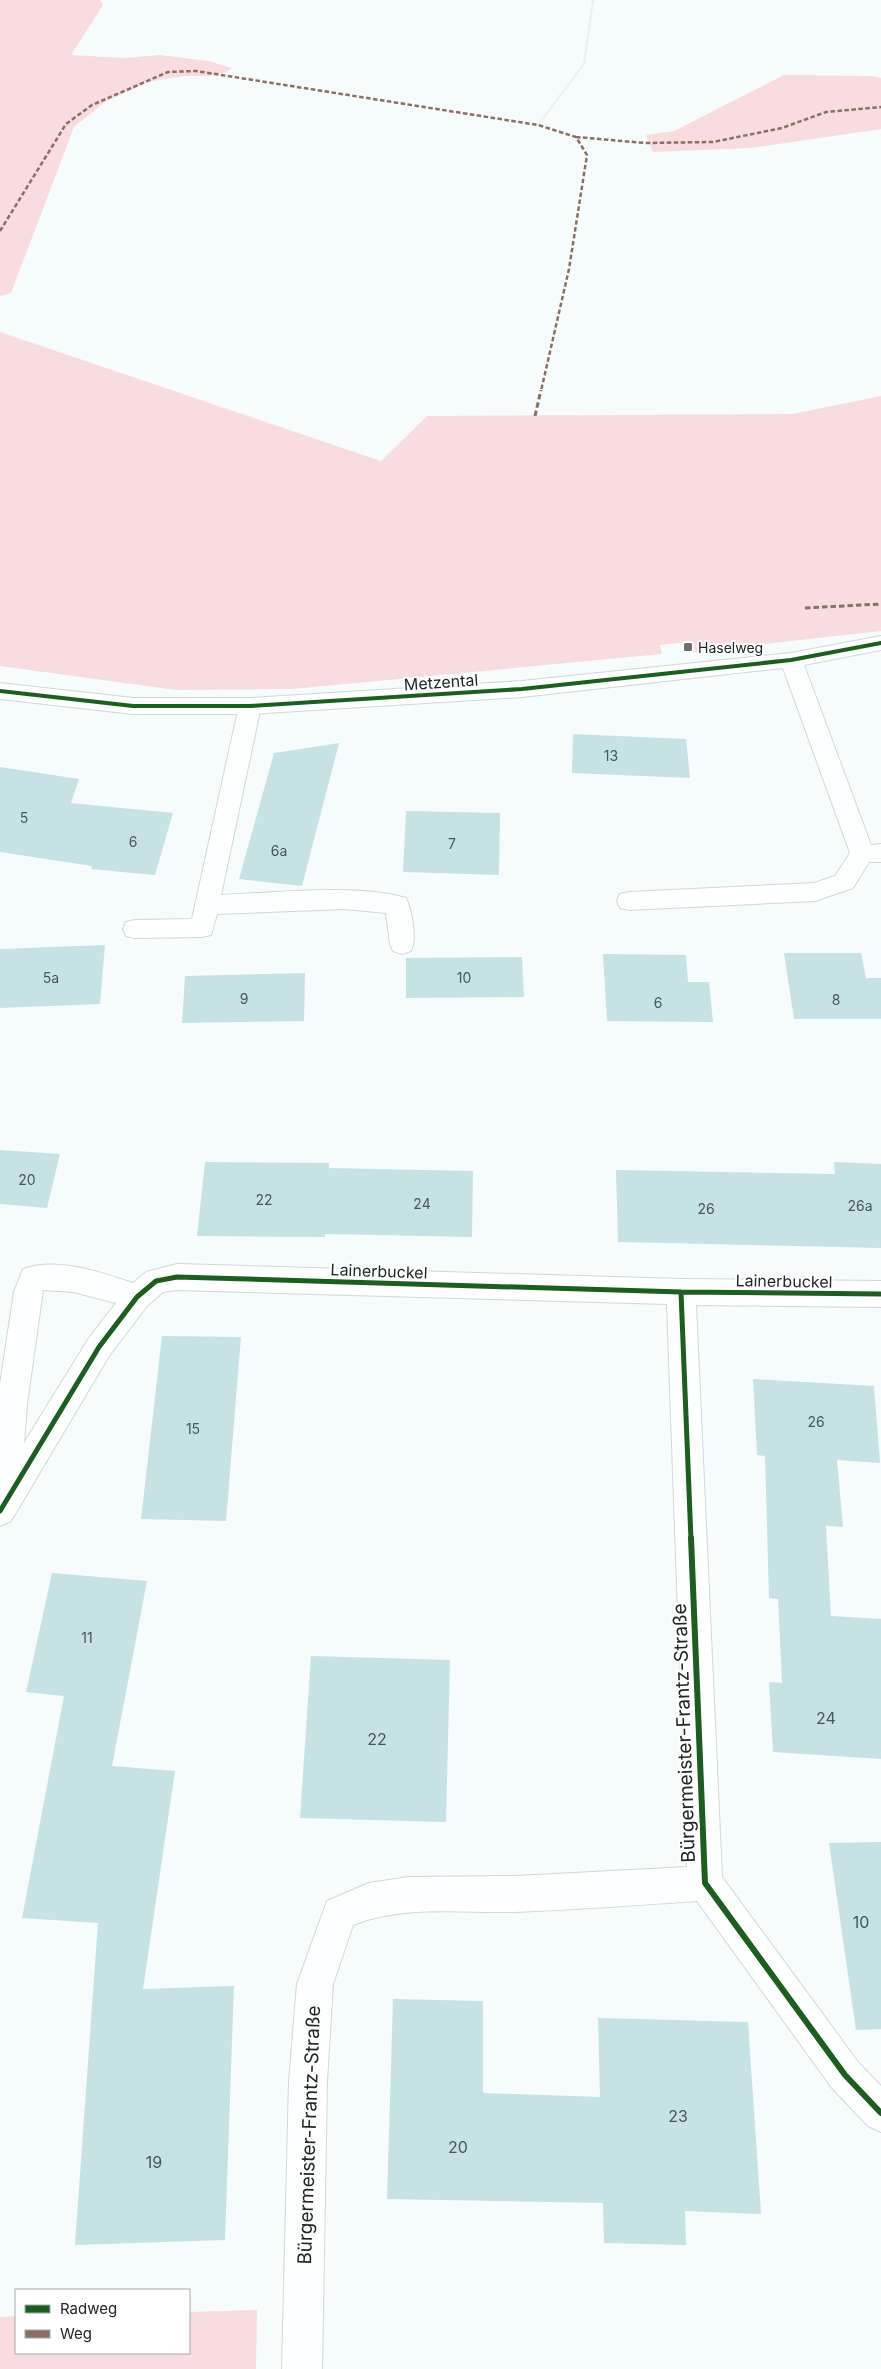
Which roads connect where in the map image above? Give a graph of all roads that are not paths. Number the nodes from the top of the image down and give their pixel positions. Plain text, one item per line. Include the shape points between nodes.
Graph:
1 (881, 642) edge
2 (791, 660) junction
3 (0, 691) edge
4 (250, 706) junction
5 (872, 853) edge
6 (629, 901) dead end
7 (207, 905) junction
8 (135, 929) dead end
9 (402, 944) dead end
10 (681, 1292) junction
11 (881, 1294) edge
12 (137, 1297) junction
13 (2, 1507) edge
14 (705, 1883) junction
15 (881, 2113) edge
16 (302, 2369) edge

1 - 2 street, Metzental
2 - 4 street, Metzental via 522,688
2 - 5 street
3 - 4 street, Metzental via 133,706
4 - 7 street
5 - 6 street via 844,882 815,892
7 - 8 street via 202,928
7 - 9 street via 345,900 397,905
10 - 11 street, Lainerbuckel
10 - 12 street, Lainerbuckel via 178,1277 156,1281
10 - 14 street, Bürgermeister-Frantz-Straße
12 - 13 street, Lainerbuckel via 99,1347
12 - 13 street via 102,1285 58,1276 33,1278 28,1292 12,1404
14 - 15 street, Bürgermeister-Frantz-Straße via 845,2075
14 - 16 street, Bürgermeister-Frantz-Straße via 516,1894 408,1895 368,1900 339,1913 316,1984 308,2071

